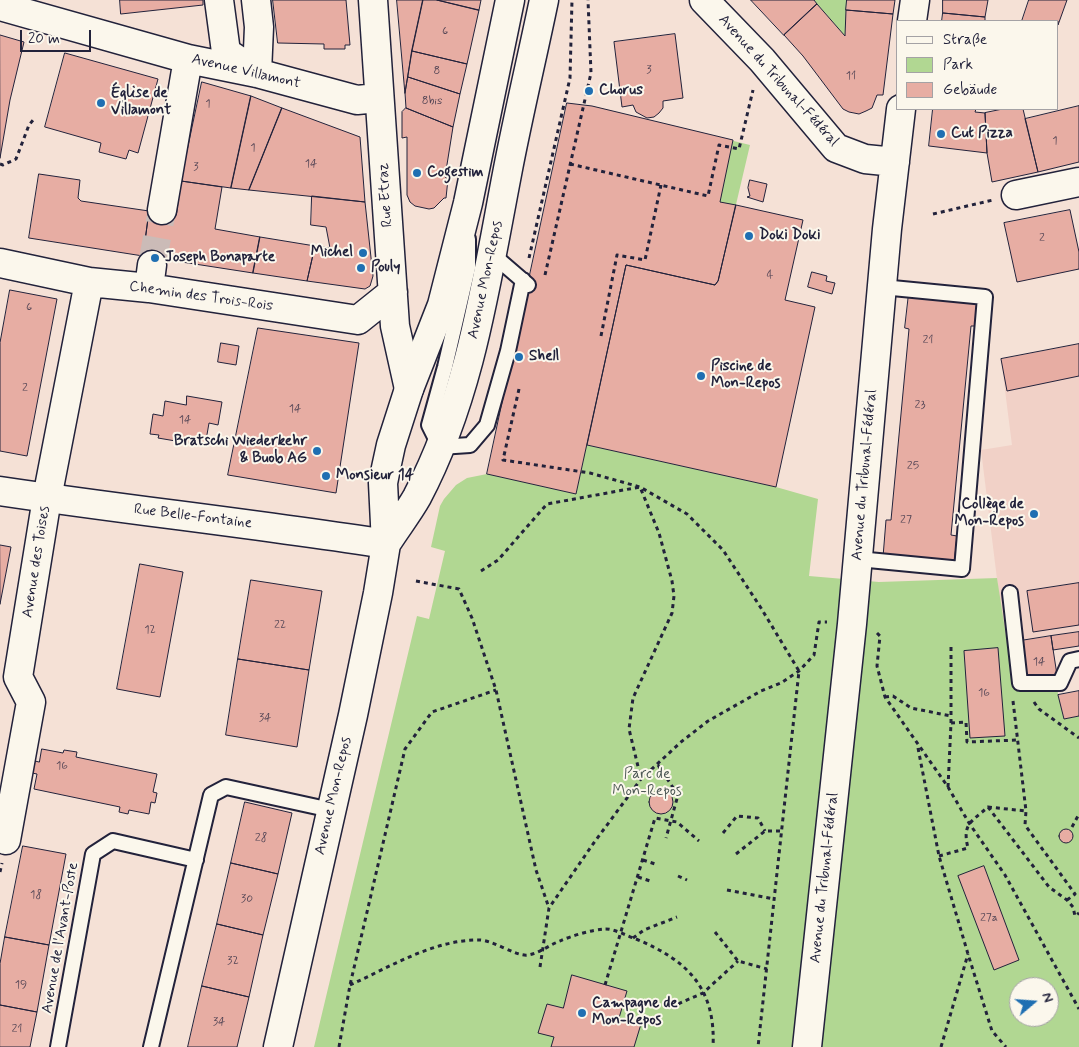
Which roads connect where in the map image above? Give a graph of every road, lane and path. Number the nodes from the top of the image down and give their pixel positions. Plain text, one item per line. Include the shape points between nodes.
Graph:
1 (219, 0) edge
2 (256, 0) edge
3 (373, 0) edge
4 (510, 0) edge
5 (544, 0) edge
6 (572, 0) edge
7 (588, 0) edge
8 (704, 0) edge
9 (915, 0) edge
10 (0, 6) edge
11 (912, 20) edge
12 (188, 59) junction
13 (257, 73) junction
14 (754, 89) dead end
15 (378, 98) junction
16 (901, 110) edge
17 (34, 119) dead end
18 (894, 162) junction
19 (0, 164) edge
20 (570, 164) junction
21 (1079, 182) edge
22 (660, 185) junction
23 (1016, 195) joint
24 (468, 203) junction
25 (162, 210) tunnel mouth
26 (933, 214) dead end
27 (492, 254) junction
28 (529, 258) dead end
29 (0, 263) edge
30 (544, 279) dead end
31 (89, 282) junction
32 (882, 287) junction
33 (393, 292) junction
34 (601, 336) dead end
35 (520, 384) dead end
36 (409, 389) junction
37 (440, 447) junction
38 (640, 488) junction
39 (0, 490) edge
40 (47, 498) junction
41 (386, 544) junction
42 (858, 559) junction
43 (481, 571) dead end
44 (416, 580) dead end
45 (1010, 594) dead end
46 (831, 622) dead end
47 (875, 631) dead end
48 (951, 647) dead end
49 (1079, 659) edge
50 (799, 671) junction
51 (1020, 683) junction
52 (496, 690) junction
53 (885, 697) junction
54 (951, 716) junction
55 (951, 723) junction
56 (1079, 738) edge
57 (1018, 740) junction
58 (918, 745) junction
59 (658, 766) junction
60 (641, 779) junction
61 (948, 787) junction
62 (988, 807) junction
63 (331, 810) junction
64 (1026, 811) junction
65 (1079, 814) edge
66 (671, 820) junction
67 (970, 823) junction
68 (1072, 827) dead end
69 (765, 831) junction
70 (781, 831) junction
71 (723, 833) dead end
72 (666, 838) dead end
73 (6, 840) dead end
74 (699, 841) dead end
75 (736, 854) dead end
76 (939, 856) junction
77 (196, 860) junction
78 (643, 860) junction
79 (655, 864) dead end
80 (678, 876) dead end
81 (638, 877) junction
82 (687, 880) dead end
83 (650, 881) dead end
84 (727, 890) dead end
85 (774, 899) junction
86 (1067, 900) junction
87 (549, 908) junction
88 (1079, 913) edge
89 (677, 917) dead end
90 (715, 932) dead end
91 (621, 934) junction
92 (633, 938) junction
93 (543, 950) junction
94 (968, 954) junction
95 (738, 961) junction
96 (540, 966) dead end
97 (767, 969) junction
98 (350, 985) junction
99 (605, 985) dead end
100 (703, 993) junction
101 (671, 1008) dead end
102 (1079, 1009) edge
103 (58, 1047) edge
104 (151, 1047) edge
105 (278, 1047) edge
106 (339, 1047) edge
107 (712, 1047) edge
108 (758, 1047) edge
109 (807, 1047) edge
110 (941, 1047) edge
111 (1006, 1047) edge

1 - 13 street via 226,52
2 - 13 street via 259,28
3 - 15 street, Rue Etraz
4 - 24 street, Avenue Mon-Repos
5 - 27 street, Avenue Mon-Repos
6 - 28 path via 570,78
7 - 20 path via 591,74
8 - 18 street, Avenue du Tribunal-Fédéral via 762,60 836,148 865,159
9 - 11 street
10 - 12 street, Avenue Villamont
12 - 13 street, Avenue Villamont
12 - 25 street
13 - 15 street, Avenue Villamont via 357,100
14 - 22 path via 738,149 719,145 708,196
15 - 33 street, Rue Etraz
16 - 18 street
17 - 19 path via 28,125 16,159
18 - 32 street, Avenue du Tribunal-Fédéral
20 - 22 path
20 - 30 path
21 - 23 street
22 - 34 path via 645,260 617,254
23 - 26 path
24 - 36 street, Avenue Mon-Repos via 442,305
24 - 37 lane via 468,268 429,425
27 - 37 street, Avenue Mon-Repos via 472,347
27 - 37 lane via 525,283 508,351 487,425 470,445
29 - 31 street, Chemin des Trois-Rois
31 - 33 street, Chemin des Trois-Rois via 151,277 358,320
31 - 40 street, Avenue des Toises
32 - 42 street, Avenue du Tribunal-Fédéral
32 - 42 lane via 986,297 963,560 962,569
33 - 36 street, Rue Etraz via 395,326
35 - 38 path via 503,460 590,473
36 - 41 street, Avenue Mon-Repos via 383,482
37 - 41 street, Avenue Mon-Repos via 417,498
38 - 43 path via 547,504 498,560
38 - 50 path via 687,514 723,550
38 - 60 path via 659,533 674,596 672,613 633,698 629,729
39 - 40 street, Rue Belle-Fontaine
40 - 41 street, Rue Belle-Fontaine
40 - 73 street, Avenue des Toises via 18,677 31,702
41 - 63 street, Avenue Mon-Repos
42 - 109 street, Avenue du Tribunal-Fédéral
44 - 52 path via 459,589
45 - 51 lane
46 - 50 path via 819,622 814,655
47 - 53 path via 880,636 877,666
48 - 54 path
49 - 51 lane via 1070,661 1060,684
50 - 59 path via 708,721
50 - 70 path
51 - 56 path via 1039,709
51 - 57 path via 1012,684
52 - 87 path via 536,870
52 - 98 path via 432,712 405,749
53 - 54 path via 893,696 911,708
53 - 58 path
54 - 55 path
55 - 57 path via 966,722 967,742
55 - 61 path
57 - 64 path
58 - 61 path
58 - 76 path
59 - 60 path
59 - 66 path via 678,795
60 - 87 path
61 - 67 path
62 - 64 path
62 - 67 path
62 - 86 path via 1049,887
63 - 77 lane via 226,787 211,795
63 - 105 street, Avenue Mon-Repos
64 - 86 path via 1025,825 1075,894
65 - 68 path
66 - 72 path
66 - 74 path
66 - 78 path via 654,818
67 - 76 path via 965,834 968,848
67 - 102 path via 1005,875
69 - 70 path
69 - 71 path via 758,818 738,816
69 - 75 path
70 - 85 path
76 - 94 path
77 - 103 lane, Avenue de l'Avant-Poste via 113,841 92,854
77 - 104 lane
78 - 79 path
78 - 81 path
80 - 82 path
81 - 83 path
81 - 91 path
84 - 85 path
85 - 97 path
86 - 88 path via 1075,916
87 - 93 path
89 - 92 path
90 - 95 path
91 - 92 path
91 - 93 path via 606,928 560,940
91 - 99 path
92 - 100 path via 675,958 690,970
93 - 96 path
93 - 98 path via 527,956 480,939 454,942 430,949
94 - 110 path
94 - 111 path via 992,1031
95 - 97 path
95 - 100 path
97 - 108 path
98 - 106 path
100 - 101 path
100 - 107 path via 711,1016

